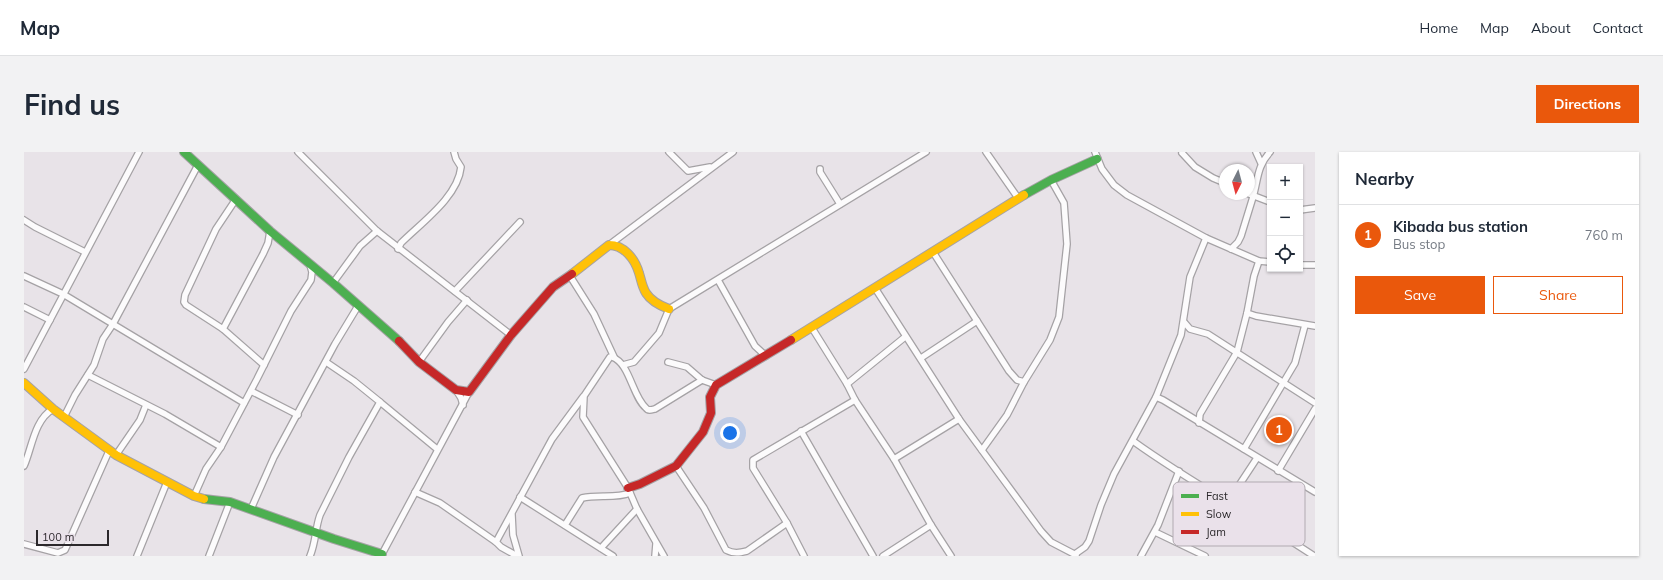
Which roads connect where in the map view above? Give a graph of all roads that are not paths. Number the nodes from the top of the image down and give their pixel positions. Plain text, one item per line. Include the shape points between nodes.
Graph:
1 (138, 152) edge
2 (185, 152) edge
3 (298, 152) edge
4 (454, 152) edge
5 (669, 152) edge
6 (733, 152) edge
7 (926, 152) edge
8 (986, 152) edge
9 (1256, 152) edge
10 (1270, 152) edge
11 (1182, 153) dead end
12 (1096, 156) edge
13 (1261, 163) junction
14 (198, 165) junction
15 (715, 166) junction
16 (820, 169) dead end
17 (1051, 180) junction
18 (1219, 181) edge
19 (1255, 181) edge
20 (1255, 196) edge
21 (1018, 198) junction
22 (236, 199) junction
23 (1250, 200) edge
24 (1267, 201) edge
25 (840, 204) junction
26 (1315, 208) edge
27 (1303, 210) edge
28 (24, 220) edge
29 (520, 222) dead end
30 (270, 231) junction
31 (377, 232) junction
32 (1206, 238) junction
33 (1238, 242) junction
34 (609, 245) junction
35 (398, 249) junction
36 (1231, 250) junction
37 (85, 252) junction
38 (933, 252) junction
39 (1239, 252) junction
40 (1259, 261) junction
41 (1267, 262) edge
42 (310, 264) junction
43 (1303, 265) edge
44 (1315, 265) edge
45 (24, 276) edge
46 (570, 276) junction
47 (718, 280) junction
48 (333, 283) junction
49 (875, 288) junction
50 (455, 291) junction
51 (63, 294) junction
52 (467, 300) junction
53 (358, 306) junction
54 (24, 307) edge
55 (669, 309) junction
56 (1247, 312) junction
57 (50, 320) junction
58 (977, 321) junction
59 (1184, 322) junction
60 (113, 324) junction
61 (1305, 325) junction
62 (1315, 326) edge
63 (812, 328) junction
64 (223, 329) junction
65 (1190, 329) junction
66 (510, 335) junction
67 (1181, 335) junction
68 (905, 336) junction
69 (1237, 352) junction
70 (766, 356) junction
71 (614, 357) junction
72 (920, 358) junction
73 (326, 362) junction
74 (419, 362) junction
75 (668, 362) dead end
76 (264, 365) junction
77 (623, 365) junction
78 (24, 369) edge
79 (88, 375) junction
80 (702, 380) junction
81 (1024, 382) junction
82 (1284, 382) junction
83 (24, 383) edge
84 (847, 384) junction
85 (716, 385) junction
86 (456, 390) junction
87 (251, 391) junction
88 (469, 392) junction
89 (584, 396) junction
90 (1156, 398) junction
91 (855, 400) junction
92 (380, 402) junction
93 (244, 403) junction
94 (1315, 403) edge
95 (146, 405) junction
96 (463, 405) junction
97 (53, 409) junction
98 (1315, 409) edge
99 (571, 414) junction
100 (298, 415) junction
101 (64, 417) junction
102 (583, 417) junction
103 (959, 418) junction
104 (1199, 423) junction
105 (801, 431) junction
106 (1133, 441) junction
107 (221, 448) junction
108 (437, 449) junction
109 (1244, 449) junction
110 (982, 450) junction
111 (113, 453) junction
112 (1258, 458) junction
113 (894, 459) junction
114 (24, 466) edge
115 (676, 466) junction
116 (1179, 471) junction
117 (1278, 471) junction
118 (167, 482) junction
119 (1175, 482) edge
120 (1196, 482) edge
121 (1242, 482) edge
122 (1297, 482) edge
123 (1173, 486) edge
124 (1305, 486) edge
125 (629, 490) junction
126 (415, 492) junction
127 (1315, 492) edge
128 (194, 496) junction
129 (520, 498) junction
130 (230, 502) junction
131 (251, 509) junction
132 (637, 509) junction
133 (512, 514) junction
134 (787, 523) junction
135 (565, 525) junction
136 (931, 525) junction
137 (1155, 532) junction
138 (315, 533) junction
139 (1173, 541) edge
140 (496, 542) junction
141 (656, 543) junction
142 (24, 544) edge
143 (1184, 546) edge
144 (1299, 546) edge
145 (601, 548) junction
146 (49, 554) edge
147 (381, 555) edge
148 (732, 555) edge
149 (1076, 555) edge
150 (137, 556) edge
151 (209, 556) edge
152 (310, 556) edge
153 (518, 556) edge
154 (613, 556) edge
155 (656, 556) edge
156 (664, 556) edge
157 (804, 556) edge
158 (873, 556) edge
159 (883, 556) edge
160 (951, 556) edge
161 (1141, 556) edge
162 (1205, 556) edge
163 (1314, 556) edge

1 - 37 street
2 - 14 street
3 - 31 street
4 - 35 street via 460,167 455,186
5 - 15 street via 688,171
6 - 15 street
7 - 25 street
8 - 21 street
9 - 13 street
10 - 13 street
11 - 18 street via 1195,167
12 - 17 street
12 - 32 street via 1114,185 1127,195
13 - 19 street
14 - 22 street
14 - 60 street
15 - 34 street
16 - 25 street
17 - 21 street
17 - 81 street via 1064,203 1067,244 1060,309 1050,340
20 - 24 street
21 - 38 street
22 - 30 street
22 - 64 street via 207,246 184,302
23 - 33 street
25 - 47 street
26 - 27 street
28 - 37 street
29 - 50 street
30 - 42 street
30 - 64 street via 263,254
31 - 35 street
31 - 48 street via 360,246
32 - 36 street
32 - 59 street via 1190,277
33 - 36 street
33 - 39 street
34 - 46 street
34 - 55 street via 625,249 639,272 646,294
35 - 50 street
36 - 39 street
37 - 51 street
38 - 49 street
38 - 58 street
39 - 40 street
40 - 41 street
40 - 56 street
42 - 48 street
42 - 76 street via 312,280 291,311
43 - 44 street
45 - 51 street
46 - 66 street via 553,287
46 - 71 street via 594,314
47 - 55 street
47 - 70 street via 755,346
48 - 53 street
49 - 63 street
49 - 68 street
50 - 52 street
51 - 57 street
51 - 60 street
52 - 66 street
52 - 74 street
53 - 73 street
53 - 74 street
54 - 57 street
55 - 77 street via 658,333 634,362
56 - 61 street
56 - 69 street
57 - 78 street
58 - 72 street
58 - 81 street via 1009,371
59 - 65 street
59 - 67 street
60 - 79 street via 102,339
60 - 93 street
61 - 62 street
61 - 82 street via 1297,359
63 - 70 street
63 - 84 street
64 - 76 street
65 - 67 street
65 - 69 street via 1208,334
66 - 88 street
67 - 90 street
68 - 72 street
68 - 84 street
69 - 82 street
69 - 104 street via 1200,414
70 - 85 street
71 - 77 street
71 - 89 street via 610,357
72 - 103 street
73 - 92 street
73 - 100 street
74 - 86 street
75 - 80 street via 687,367
76 - 87 street
77 - 80 street via 640,398 650,410
79 - 95 street
79 - 101 street
80 - 85 street
81 - 110 street via 1007,416
82 - 94 street
82 - 109 street
83 - 97 street
84 - 91 street
85 - 115 street via 710,397 711,413 703,432
86 - 88 street
86 - 96 street
87 - 93 street
87 - 100 street
88 - 96 street
89 - 99 street
89 - 102 street
90 - 104 street
90 - 106 street
91 - 105 street
91 - 113 street
92 - 108 street
92 - 138 street via 320,515
93 - 107 street
95 - 107 street
95 - 111 street via 140,420
96 - 108 street
97 - 101 street
97 - 114 street via 40,420
98 - 117 street
99 - 102 street
99 - 129 street via 552,439
100 - 131 street via 274,457
101 - 111 street
102 - 125 street
103 - 110 street
103 - 113 street
104 - 109 street
105 - 134 street via 757,457 752,464
105 - 158 street
106 - 116 street
106 - 149 street via 1114,474 1089,541
107 - 128 street via 206,469
108 - 126 street
109 - 112 street
110 - 149 street via 1041,531 1051,542
111 - 118 street
111 - 146 street via 65,550
112 - 117 street
112 - 121 street
113 - 136 street
115 - 125 street
115 - 148 street via 698,498 726,550
116 - 119 street
116 - 120 street
117 - 122 street
118 - 128 street
118 - 150 street
123 - 137 street
124 - 127 street
125 - 132 street
125 - 135 street via 616,496 582,498
126 - 140 street via 440,503
126 - 147 street
128 - 130 street
129 - 133 street
129 - 135 street
130 - 131 street
130 - 151 street
131 - 138 street
132 - 141 street
132 - 145 street
133 - 140 street
133 - 153 street
134 - 148 street via 747,551
134 - 157 street
135 - 145 street
136 - 159 street
136 - 160 street
137 - 139 street
137 - 161 street
138 - 147 street
138 - 152 street
140 - 153 street
141 - 155 street
141 - 156 street
142 - 146 street
143 - 162 street
144 - 163 street
145 - 154 street

